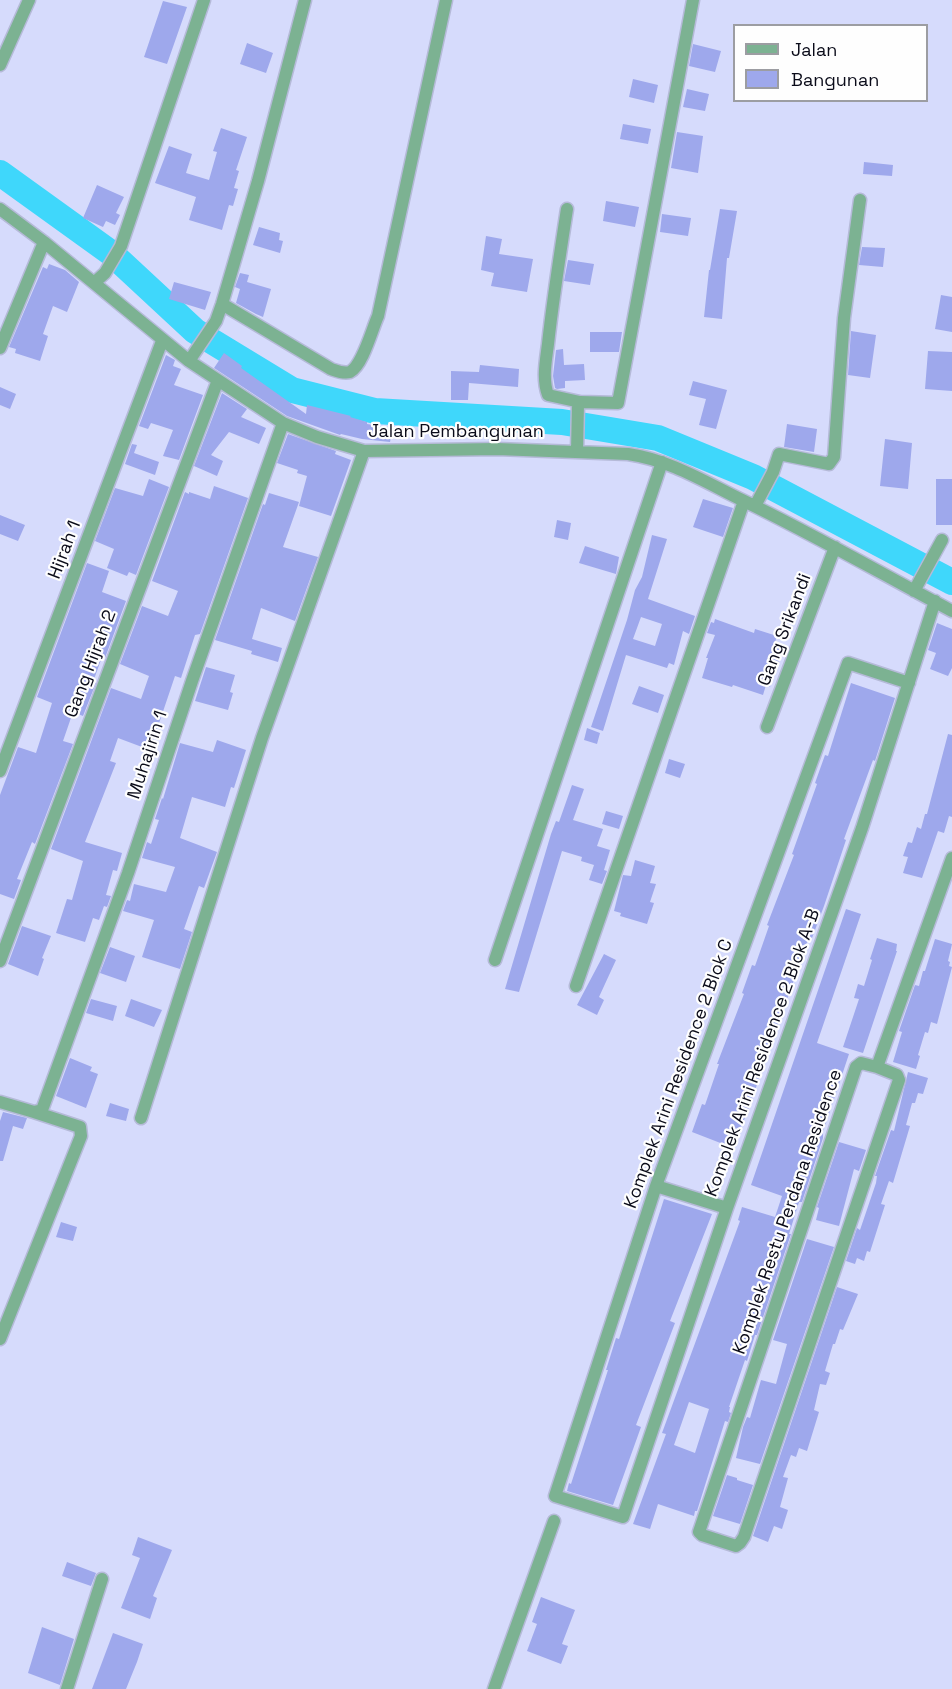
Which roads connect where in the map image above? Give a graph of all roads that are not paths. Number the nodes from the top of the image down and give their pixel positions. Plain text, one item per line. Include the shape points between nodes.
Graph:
1 (30, 0) edge
2 (204, 0) edge
3 (305, 0) edge
4 (446, 0) edge
5 (693, 0) edge
6 (0, 65) edge
7 (860, 200) dead end
8 (0, 209) edge
9 (567, 209) dead end
10 (44, 242) junction
11 (94, 283) junction
12 (222, 304) junction
13 (162, 340) junction
14 (0, 348) edge
15 (189, 361) junction
16 (218, 380) junction
17 (579, 407) junction
18 (283, 423) junction
19 (577, 446) junction
20 (364, 451) junction
21 (662, 462) junction
22 (752, 504) junction
23 (942, 540) dead end
24 (836, 547) junction
25 (915, 590) junction
26 (935, 601) junction
27 (952, 610) edge
28 (909, 683) junction
29 (767, 727) dead end
30 (0, 771) edge
31 (952, 858) edge
32 (495, 960) dead end
33 (0, 961) edge
34 (576, 986) dead end
35 (877, 1067) junction
36 (0, 1102) edge
37 (34, 1112) junction
38 (141, 1118) dead end
39 (656, 1186) junction
40 (727, 1208) junction
41 (0, 1339) edge
42 (622, 1517) joint
43 (554, 1521) dead end
44 (102, 1579) dead end
45 (67, 1689) edge
46 (494, 1689) edge

1 - 6 street
2 - 11 street via 121,246
3 - 12 street
4 - 12 street via 378,316 359,363 350,372 331,369
5 - 17 street via 618,403
7 - 22 street via 844,318 834,457 829,464 779,454 773,472
8 - 10 street, Jalan Pembangunan
9 - 17 street via 545,372 548,395
10 - 11 street, Jalan Pembangunan
10 - 14 street
11 - 13 street, Jalan Pembangunan
12 - 15 street via 216,321
13 - 15 street, Jalan Pembangunan
13 - 30 street, Hijrah 1
15 - 16 street, Jalan Pembangunan
16 - 18 street, Jalan Pembangunan
16 - 33 street, Gang Hijrah 2
17 - 19 street
18 - 20 street, Jalan Pembangunan
18 - 37 street, Muhajirin 1 via 128,873 42,1110
19 - 20 street, Jalan Pembangunan
19 - 21 street, Jalan Pembangunan
20 - 38 street via 262,738
21 - 22 street, Jalan Pembangunan
21 - 32 street
22 - 24 street, Jalan Pembangunan
22 - 34 street
23 - 25 street
24 - 25 street, Jalan Pembangunan
24 - 29 street, Gang Srikandi
25 - 26 street, Jalan Pembangunan
26 - 27 street, Jalan Pembangunan
26 - 28 street, Komplek Arini Residence 2 Blok A-B
28 - 39 street, Komplek Arini Residence 2 Blok C via 848,663
28 - 40 street, Komplek Arini Residence 2 Blok A-B
31 - 35 street
35 - 35 street, Komplek Restu Perdana Residence via 897,1075 899,1080 744,1537 736,1546 702,1535 699,1532 856,1067 861,1063
36 - 37 street
37 - 41 street via 80,1127 81,1136
39 - 40 street
39 - 42 street, Komplek Arini Residence 2 Blok C via 555,1496
40 - 42 street, Komplek Arini Residence 2 Blok A-B
43 - 46 street
44 - 45 street

